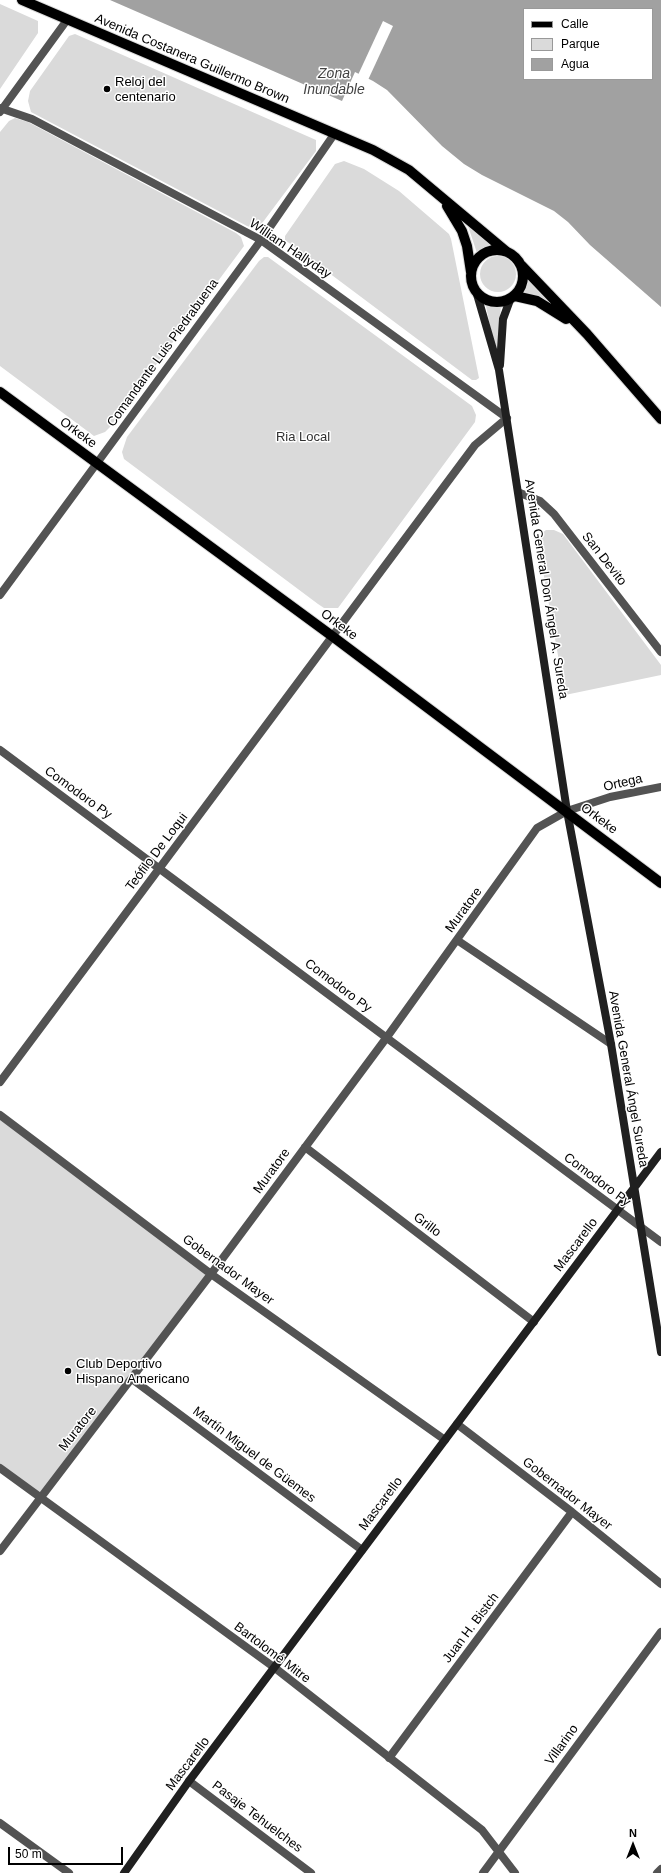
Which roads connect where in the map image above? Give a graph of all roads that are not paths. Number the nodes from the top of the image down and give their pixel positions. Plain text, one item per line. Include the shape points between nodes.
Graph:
1 (22, 0) edge
2 (67, 20) junction
3 (1, 110) edge
4 (335, 133) junction
5 (435, 190) junction
6 (261, 240) junction
7 (507, 252) junction
8 (521, 265) junction
9 (472, 273) junction
10 (476, 291) junction
11 (512, 298) junction
12 (587, 334) junction
13 (500, 370) junction
14 (0, 392) edge
15 (507, 418) junction
16 (661, 418) edge
17 (97, 463) junction
18 (520, 493) junction
19 (0, 595) edge
20 (332, 636) junction
21 (661, 652) edge
22 (0, 750) edge
23 (661, 787) edge
24 (567, 811) junction
25 (160, 868) junction
26 (661, 883) edge
27 (457, 940) junction
28 (387, 1037) junction
29 (611, 1044) junction
30 (0, 1082) edge
31 (0, 1115) edge
32 (305, 1147) junction
33 (661, 1152) edge
34 (635, 1187) junction
35 (617, 1211) junction
36 (640, 1227) junction
37 (661, 1242) edge
38 (211, 1274) junction
39 (534, 1322) junction
40 (661, 1352) edge
41 (132, 1379) junction
42 (457, 1424) junction
43 (445, 1440) junction
44 (0, 1468) edge
45 (39, 1498) junction
46 (572, 1512) junction
47 (362, 1550) junction
48 (0, 1551) edge
49 (661, 1584) edge
50 (661, 1632) edge
51 (275, 1668) junction
52 (389, 1758) junction
53 (190, 1781) junction
54 (0, 1823) edge
55 (499, 1852) junction
56 (661, 1869) edge
57 (69, 1873) edge
58 (124, 1873) edge
59 (310, 1873) edge
60 (483, 1873) edge
61 (515, 1873) edge
62 (657, 1873) edge

1 - 2 main road, Avenida Costanera Guillermo Brown
2 - 3 street
2 - 4 main road, Avenida Costanera Guillermo Brown
3 - 6 street, William Hallyday via 32,119
4 - 5 main road, Avenida Costanera Guillermo Brown via 397,163
4 - 6 street, Comandante Luis Piedrabuena
5 - 7 main road, Avenida Costanera Guillermo Brown
5 - 9 main road, Avenida Costanera Guillermo Brown via 455,216 462,231 468,246
6 - 15 street, William Hallyday
6 - 17 street, Comandante Luis Piedrabuena
7 - 8 main road
7 - 9 main road via 492,251 484,254 474,265
8 - 11 main road via 523,283
8 - 12 main road
9 - 10 main road via 471,279
10 - 11 main road via 481,297 495,302
10 - 13 main road, Avenida General Don Ángel A. Sureda
11 - 12 main road via 537,301
11 - 13 main road, Avenida General Don Ángel A. Sureda via 503,319
12 - 16 main road
13 - 15 main road, Avenida General Don Ángel A. Sureda
14 - 17 main road, Orkeke
15 - 18 main road, Avenida General Don Ángel A. Sureda
15 - 20 street, Teófilo De Loqui via 475,445
17 - 19 street, Comandante Luis Piedrabuena
17 - 20 main road, Orkeke
18 - 21 street, San Devito via 540,501 554,514
18 - 24 main road, Avenida General Don Ángel A. Sureda
20 - 24 main road, Orkeke
20 - 25 street, Teófilo De Loqui
22 - 25 street, Comodoro Py
23 - 24 street, Ortega via 610,797
24 - 26 main road, Orkeke
24 - 27 street, Muratore via 537,828
24 - 29 main road, Avenida General Ángel Sureda
25 - 28 street, Comodoro Py
25 - 30 street, Teófilo De Loqui
27 - 28 street, Muratore
27 - 29 street
28 - 32 street, Muratore
28 - 35 street, Comodoro Py
29 - 34 main road, Avenida General Ángel Sureda
31 - 38 street, Gobernador Mayer
32 - 38 street, Muratore
32 - 39 street, Grillo
33 - 34 main road, Mascarello
34 - 35 main road, Mascarello
34 - 36 main road, Avenida General Ángel Sureda
35 - 36 street, Comodoro Py
35 - 39 main road, Mascarello
36 - 37 street, Comodoro Py
36 - 40 main road, Avenida General Ángel Sureda
38 - 41 street, Muratore
38 - 43 street, Gobernador Mayer
39 - 42 main road, Mascarello
41 - 45 street, Muratore
41 - 47 street, Martín Miguel de Güemes
42 - 43 main road, Mascarello
42 - 46 street, Gobernador Mayer
43 - 47 main road, Mascarello
44 - 45 street, Bartolomé Mitre
45 - 48 street, Muratore
45 - 51 street, Bartolomé Mitre
46 - 49 street, Gobernador Mayer
46 - 52 street, Juan H. Bistch
47 - 51 main road, Mascarello
50 - 55 street, Villarino
51 - 52 street, Bartolomé Mitre
51 - 53 main road, Mascarello
52 - 55 street, Bartolomé Mitre via 482,1830
53 - 58 main road, Mascarello
53 - 59 street, Pasaje Tehuelches
54 - 57 street
55 - 60 street, Villarino
55 - 61 street, Bartolomé Mitre
56 - 62 street

